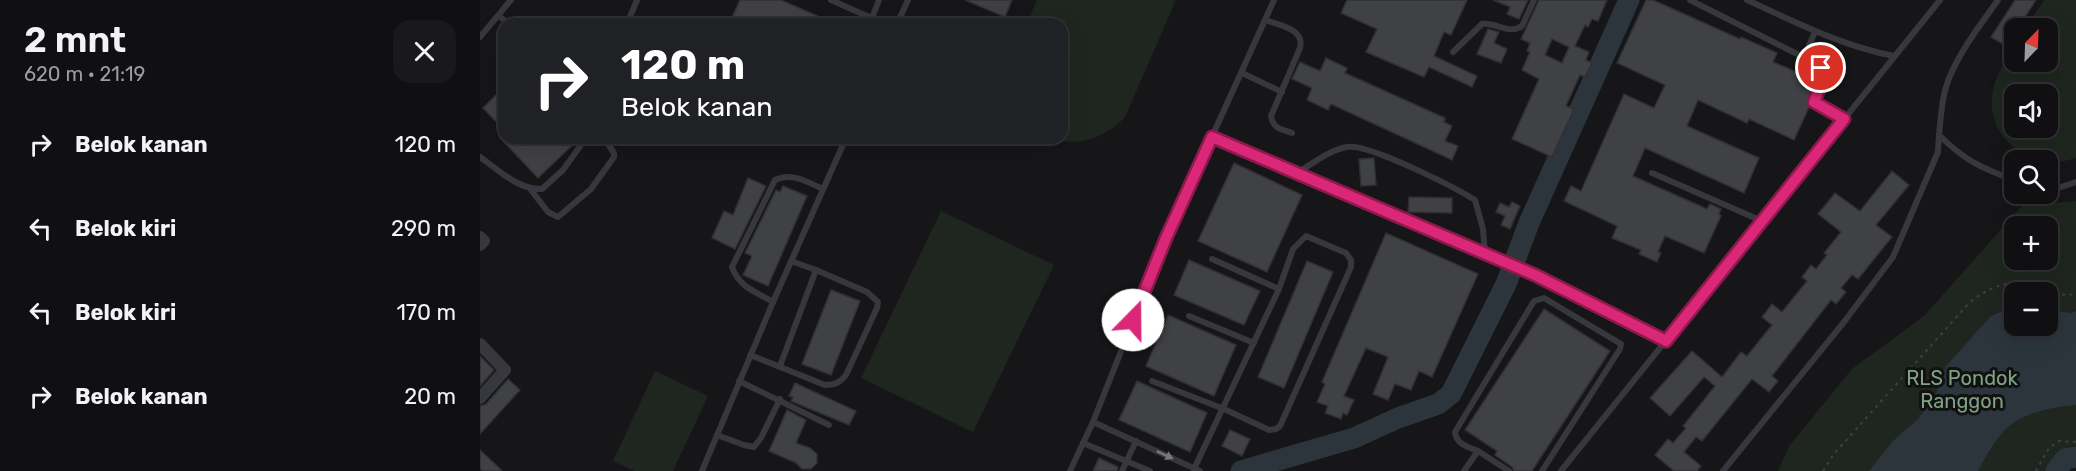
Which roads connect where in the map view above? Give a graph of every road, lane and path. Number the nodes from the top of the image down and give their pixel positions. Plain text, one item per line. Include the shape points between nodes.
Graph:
1 (511, 0) edge
2 (637, 0) edge
3 (831, 0) edge
4 (879, 0) edge
5 (908, 0) edge
6 (1274, 0) edge
7 (1534, 0) edge
8 (1690, 0) edge
9 (1747, 0) edge
10 (1940, 0) edge
11 (1998, 0) edge
12 (499, 16) junction
13 (502, 18) edge
14 (630, 18) edge
15 (872, 18) joint
16 (900, 18) edge
17 (1265, 20) junction
18 (1815, 32) junction
19 (480, 37) edge
20 (1453, 52) dead end
21 (1894, 56) junction
22 (1804, 57) junction
23 (1242, 73) junction
24 (1282, 92) junction
25 (1844, 119) junction
26 (1292, 133) dead end
27 (1939, 135) junction
28 (1212, 137) junction
29 (582, 144) edge
30 (608, 144) edge
31 (843, 144) edge
32 (480, 157) edge
33 (1297, 173) junction
34 (1652, 173) dead end
35 (2004, 176) edge
36 (2076, 182) edge
37 (2058, 188) edge
38 (823, 189) junction
39 (531, 190) junction
40 (1762, 221) junction
41 (480, 237) edge
42 (480, 245) edge
43 (1485, 253) junction
44 (1212, 259) dead end
45 (791, 261) junction
46 (816, 270) junction
47 (1279, 289) junction
48 (2076, 293) edge
49 (773, 302) junction
50 (1189, 316) dead end
51 (1666, 341) junction
52 (1254, 343) junction
53 (480, 344) edge
54 (750, 355) junction
55 (780, 366) junction
56 (740, 381) junction
57 (1152, 381) dead end
58 (480, 398) edge
59 (780, 399) junction
60 (1224, 409) junction
61 (1093, 422) junction
62 (829, 425) dead end
63 (717, 435) junction
64 (1136, 441) junction
65 (2076, 442) edge
66 (1083, 443) junction
67 (1478, 451) junction
68 (1128, 461) junction
69 (1197, 470) edge
70 (702, 471) edge
71 (1070, 471) edge
72 (1122, 471) edge
73 (1150, 471) edge
74 (1464, 471) edge
75 (1509, 471) edge
76 (1542, 471) edge
77 (1561, 471) edge
78 (1723, 471) edge
79 (1823, 471) edge
80 (2036, 471) edge

1 - 12 lane
2 - 14 lane
3 - 15 lane
4 - 15 lane
5 - 16 lane
6 - 17 lane
7 - 20 lane via 1518,28 1482,24
8 - 22 lane
9 - 18 lane
10 - 21 lane
11 - 27 lane via 1950,76
12 - 13 lane
12 - 19 lane
17 - 23 lane
17 - 24 lane via 1296,32 1300,38 1300,48
18 - 21 lane
18 - 22 lane
21 - 25 lane
22 - 25 lane via 1823,72 1814,102
23 - 24 lane
23 - 28 lane
24 - 26 lane via 1271,116 1272,123
25 - 40 lane
27 - 35 lane via 1958,154
27 - 78 lane via 1938,152 1893,257
28 - 33 lane
28 - 61 lane via 1166,238
29 - 39 lane via 549,183 542,189
30 - 39 lane via 614,157 591,189 558,217
31 - 38 lane
32 - 39 lane
33 - 43 lane
33 - 43 lane via 1342,148 1375,152 1475,200
34 - 40 lane
36 - 37 lane
38 - 45 lane
38 - 49 lane via 791,176 775,180 732,267 743,286
40 - 51 lane
41 - 42 street via 484,241
43 - 51 lane
44 - 47 lane
45 - 46 lane
45 - 49 lane
46 - 55 lane
46 - 55 lane via 867,292 878,302 877,308 841,381 825,385
47 - 52 lane
47 - 60 lane via 1293,249 1306,236 1346,253 1352,260 1280,426 1269,430
48 - 79 path via 2061,295 2019,282 2005,283 1979,295 1833,455
49 - 54 lane
50 - 52 lane
51 - 77 lane
52 - 60 lane
53 - 58 street via 505,370
54 - 55 lane
54 - 56 lane
56 - 59 lane
56 - 63 lane
57 - 60 lane
59 - 62 lane
59 - 63 lane via 754,447
60 - 69 lane
61 - 64 lane
61 - 66 lane
63 - 70 lane
64 - 68 lane
64 -> 69 lane
65 - 80 path via 2059,441 2049,448
66 - 68 lane
66 - 71 lane
67 - 74 lane
67 - 75 lane
67 - 76 lane via 1460,443 1455,432 1534,301 1544,298 1621,344
68 - 72 lane
68 - 73 lane

